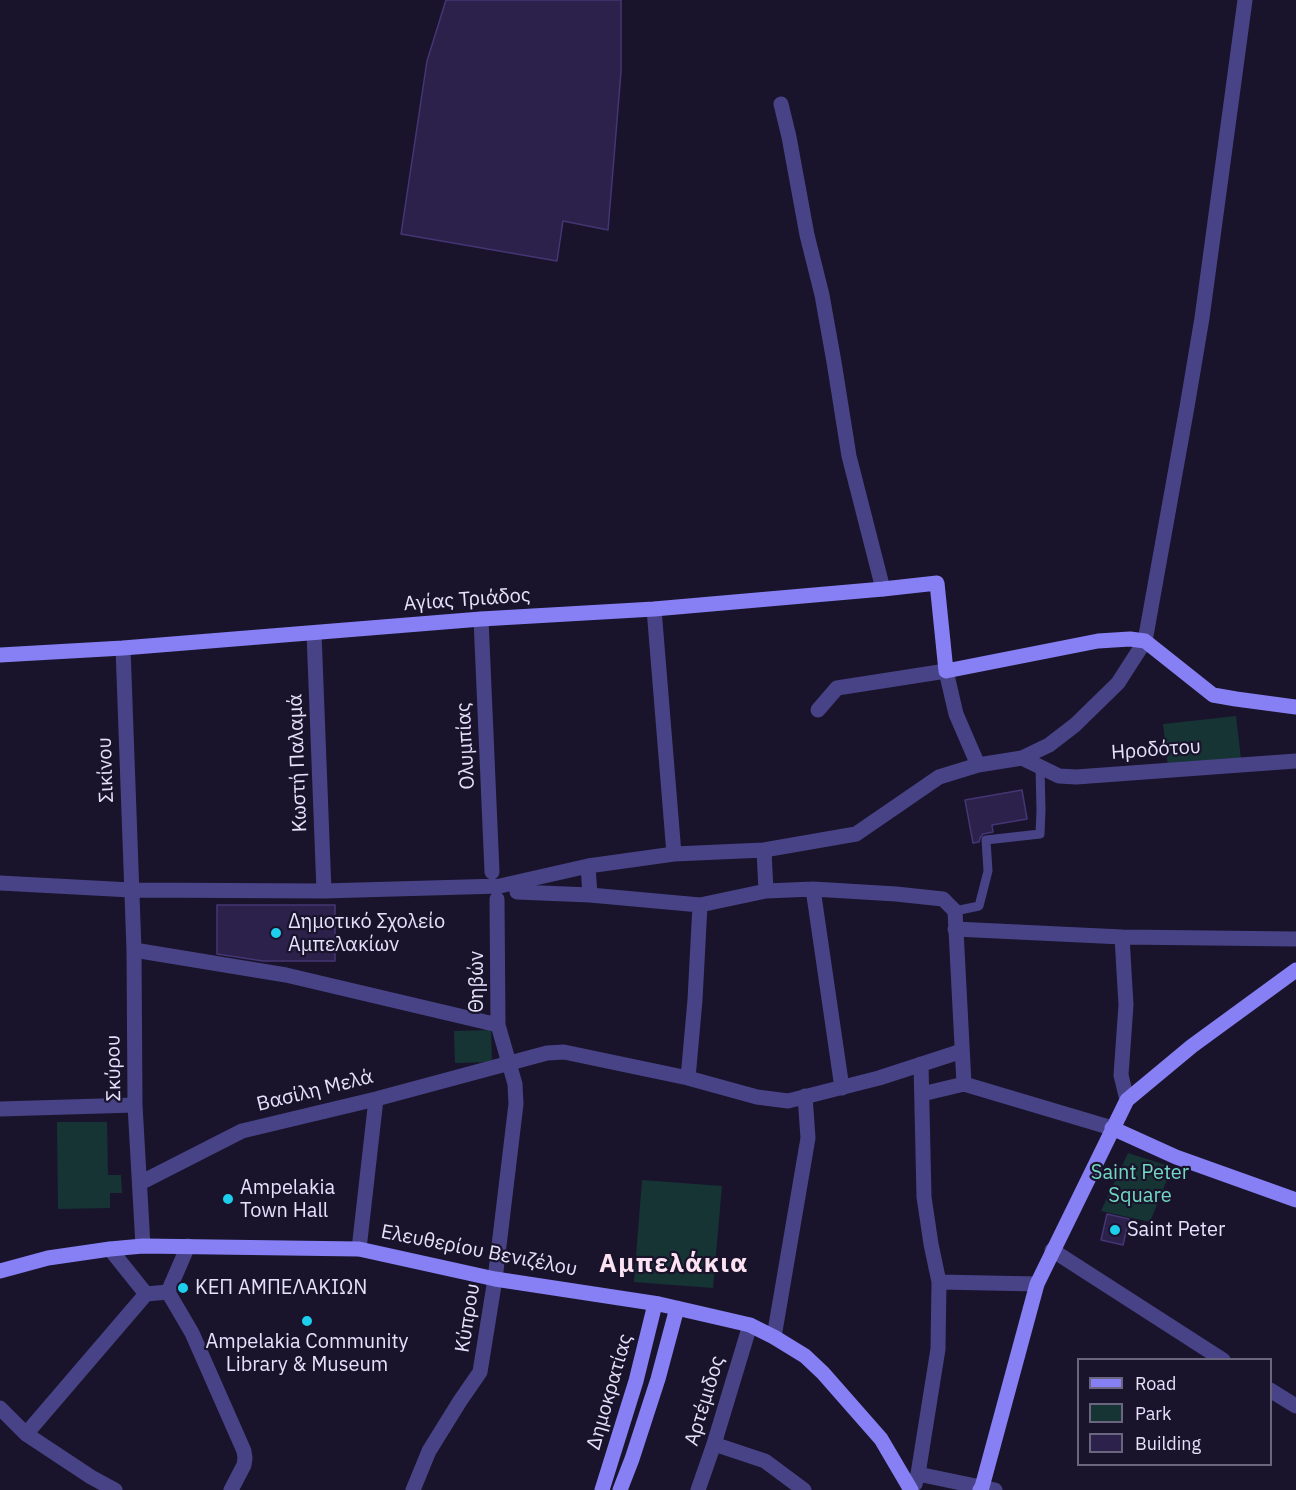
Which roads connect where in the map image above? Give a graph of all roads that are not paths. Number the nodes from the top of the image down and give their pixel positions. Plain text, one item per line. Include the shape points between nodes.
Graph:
1 (1245, 0) edge
2 (781, 104) dead end
3 (883, 589) junction
4 (654, 609) junction
5 (481, 619) junction
6 (314, 633) junction
7 (1145, 641) junction
8 (123, 648) junction
9 (0, 656) edge
10 (946, 671) junction
11 (1296, 707) edge
12 (818, 710) dead end
13 (1022, 758) junction
14 (1296, 761) edge
15 (978, 765) junction
16 (1040, 767) junction
17 (764, 850) junction
18 (674, 854) junction
19 (588, 866) junction
20 (492, 872) dead end
21 (0, 883) edge
22 (813, 889) junction
23 (131, 890) junction
24 (324, 891) junction
25 (766, 891) junction
26 (517, 892) dead end
27 (590, 895) junction
28 (497, 899) dead end
29 (700, 905) junction
30 (955, 911) junction
31 (955, 929) junction
32 (1122, 938) junction
33 (1296, 939) edge
34 (134, 950) junction
35 (1296, 970) edge
36 (498, 1025) junction
37 (962, 1051) junction
38 (510, 1063) junction
39 (921, 1064) junction
40 (688, 1078) junction
41 (963, 1084) junction
42 (842, 1088) junction
43 (922, 1094) junction
44 (806, 1096) junction
45 (376, 1099) junction
46 (1127, 1100) junction
47 (135, 1105) junction
48 (0, 1109) edge
49 (1112, 1128) junction
50 (140, 1183) junction
51 (1296, 1200) edge
52 (142, 1246) junction
53 (188, 1246) junction
54 (110, 1249) junction
55 (359, 1250) junction
56 (1052, 1250) junction
57 (0, 1271) edge
58 (495, 1279) junction
59 (939, 1282) junction
60 (1037, 1284) junction
61 (168, 1292) junction
62 (146, 1294) junction
63 (656, 1304) junction
64 (677, 1308) junction
65 (750, 1325) junction
66 (774, 1336) junction
67 (1221, 1358) edge
68 (1272, 1391) edge
69 (1296, 1406) edge
70 (0, 1408) edge
71 (26, 1434) junction
72 (714, 1444) junction
73 (918, 1474) junction
74 (986, 1489) edge
75 (115, 1490) edge
76 (231, 1490) edge
77 (413, 1490) edge
78 (602, 1490) edge
79 (620, 1490) edge
80 (698, 1490) edge
81 (804, 1490) edge
82 (912, 1490) edge

1 - 7 street via 1202,318
2 - 3 street via 828,328 849,456
3 - 4 street, Αγίας Τριάδος
3 - 10 street, Αγίας Τριάδος via 937,583
4 - 5 street, Αγίας Τριάδος
4 - 18 street
5 - 6 street, Αγίας Τριάδος
5 - 20 street, Ολυμπίας
6 - 8 street, Αγίας Τριάδος
6 - 24 street, Κωστή Παλαμά
7 - 10 street via 1098,641
7 - 11 street via 1213,695
7 - 13 street via 1118,683 1075,724 1049,745
8 - 9 street, Αγίας Τριάδος
8 - 23 street, Σικίνου
10 - 12 street via 837,688
10 - 15 street via 956,714
13 - 15 street
13 - 16 street, Ηροδότου
14 - 16 street, Ηροδότου via 1076,777 1059,776
15 - 17 street via 939,777 856,834
16 - 30 lane via 1040,834 986,840 988,871 979,906
17 - 18 street
17 - 25 street
18 - 19 street
19 - 24 street via 500,886
19 - 27 street
21 - 23 street
22 - 25 street
22 - 30 street via 943,899
22 - 42 street
23 - 24 street
23 - 34 street, Σκύρου
25 - 29 street
26 - 27 street
27 - 29 street
28 - 36 street, Θηβών
29 - 40 street
30 - 31 street
31 - 32 street
31 - 37 street
32 - 33 street
32 - 46 street via 1126,1005 1121,1075
34 - 36 street via 286,975
34 - 47 street, Σκύρου
35 - 46 street via 1192,1046
36 - 38 street, Θηβών
37 - 39 street, Βασίλη Μελά
37 - 41 street
38 - 40 street, Βασίλη Μελά via 564,1052
38 - 45 street, Βασίλη Μελά
38 - 58 street, Κύπρου via 516,1104
39 - 42 street, Βασίλη Μελά
39 - 43 street
40 - 44 street, Βασίλη Μελά via 757,1097 788,1101
41 - 43 street
41 - 49 street
42 - 44 street, Βασίλη Μελά
43 - 59 street via 924,1197
44 - 66 street via 808,1138
45 - 50 street, Βασίλη Μελά via 242,1131
45 - 55 street
46 - 49 street
47 - 48 street
47 - 50 street, Σκύρου
49 - 51 street via 1176,1157
49 - 56 street
50 - 52 street, Σκύρου
52 - 53 street, Ελευθερίου Βενιζέλου
52 - 54 street, Ελευθερίου Βενιζέλου
53 - 55 street, Ελευθερίου Βενιζέλου
53 - 61 street
54 - 57 street, Ελευθερίου Βενιζέλου via 48,1258
54 - 62 street
55 - 58 street, Ελευθερίου Βενιζέλου
56 - 60 street
56 - 67 street
58 - 63 street, Ελευθερίου Βενιζέλου
58 - 77 street, Κύπρου via 480,1371 429,1452
59 - 60 street
59 - 73 street via 938,1349
60 - 74 street
61 - 62 street
61 - 76 street via 192,1333 244,1451 244,1465
62 - 71 street
63 - 64 street, Ελευθερίου Βενιζέλου
63 - 78 street, Δημοκρατίας
64 - 65 street, Ελευθερίου Βενιζέλου
64 - 79 street, Δημοκρατίας via 658,1379
65 - 66 street, Ελευθερίου Βενιζέλου
65 - 72 street, Αρτέμιδος
66 - 82 street, Ελευθερίου Βενιζέλου via 823,1373 881,1439
68 - 69 street
70 - 71 street
71 - 75 street
72 - 80 street, Αρτέμιδος
72 - 81 street via 765,1461
73 - 74 street
73 - 82 street

